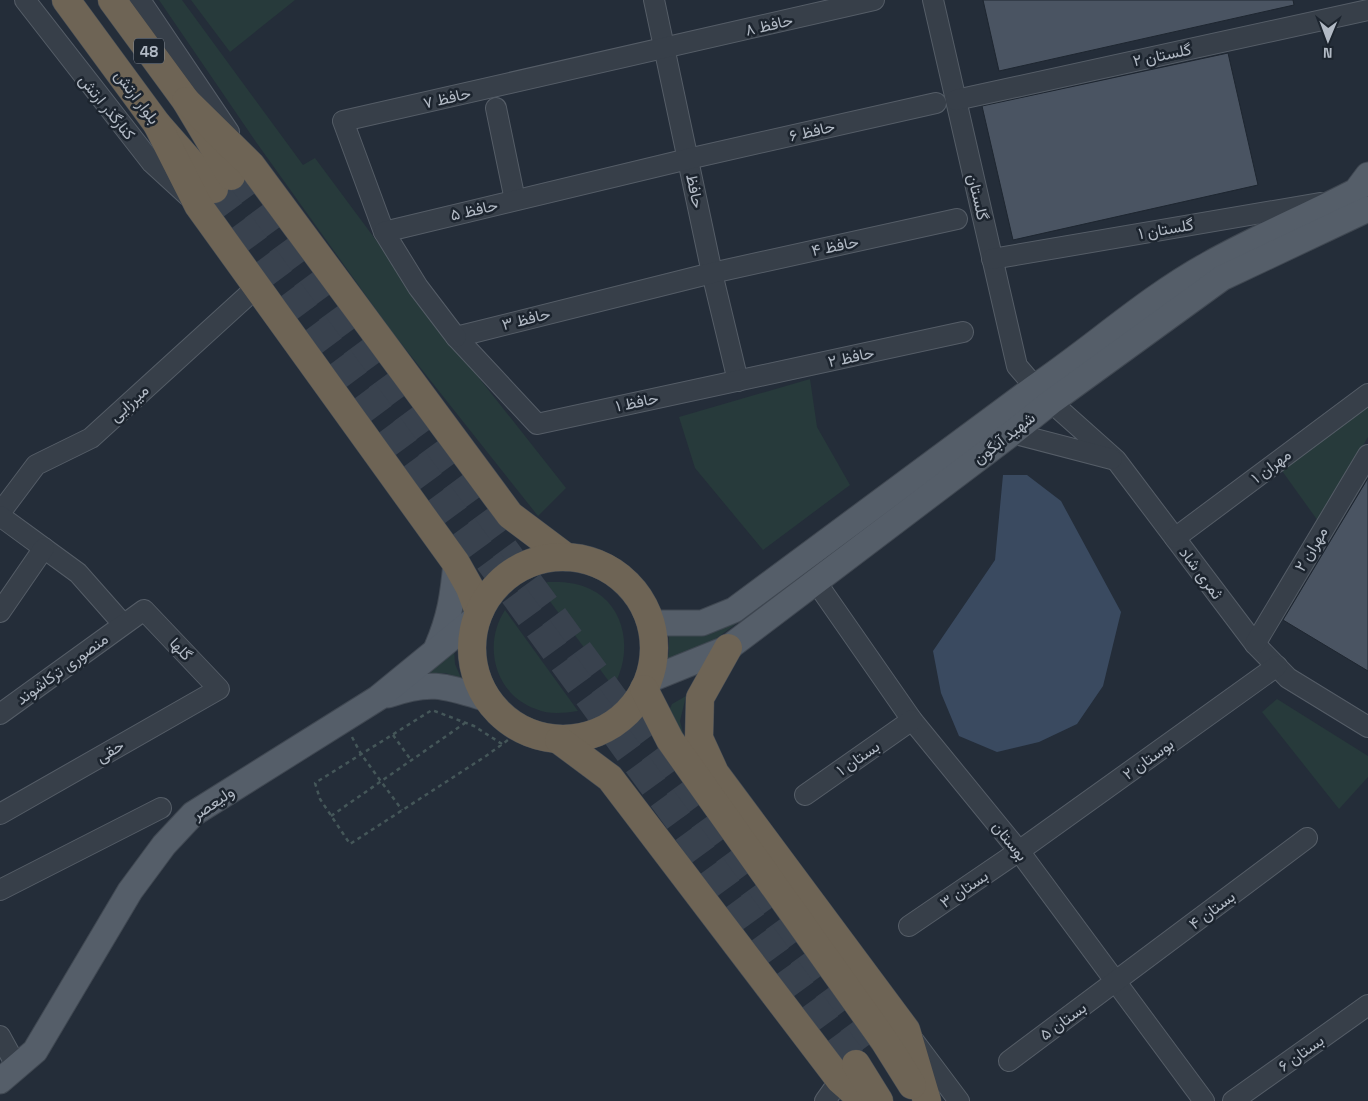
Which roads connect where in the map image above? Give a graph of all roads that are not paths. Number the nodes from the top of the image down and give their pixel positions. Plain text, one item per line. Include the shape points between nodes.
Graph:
1 (25, 0) edge
2 (66, 0) edge
3 (112, 0) edge
4 (140, 0) edge
5 (654, 0) edge
6 (874, 0) edge
7 (933, 0) edge
8 (1368, 10) edge
9 (665, 49) junction
10 (956, 100) junction
11 (936, 103) dead end
12 (496, 108) dead end
13 (688, 159) junction
14 (224, 184) junction
15 (1359, 198) edge
16 (515, 200) junction
17 (957, 219) dead end
18 (384, 232) junction
19 (992, 259) junction
20 (712, 273) junction
21 (257, 287) junction
22 (963, 332) dead end
23 (456, 337) junction
24 (738, 381) junction
25 (1043, 394) junction
26 (1368, 394) edge
27 (1012, 433) junction
28 (1368, 455) edge
29 (1116, 460) junction
30 (894, 491) junction
31 (910, 511) junction
32 (0, 514) edge
33 (1174, 538) junction
34 (44, 548) junction
35 (566, 557) junction
36 (456, 563) junction
37 (816, 582) junction
38 (144, 610) joint
39 (0, 612) edge
40 (478, 614) junction
41 (651, 623) junction
42 (123, 624) junction
43 (1255, 644) junction
44 (728, 648) junction
45 (435, 651) junction
46 (1277, 666) junction
47 (647, 684) junction
48 (219, 689) joint
49 (378, 698) junction
50 (487, 699) junction
51 (0, 714) edge
52 (912, 720) junction
53 (1368, 727) edge
54 (560, 740) junction
55 (805, 795) dead end
56 (161, 808) dead end
57 (0, 814) edge
58 (1307, 838) dead end
59 (1019, 851) junction
60 (0, 890) edge
61 (909, 926) dead end
62 (1116, 982) junction
63 (1368, 1005) edge
64 (906, 1030) junction
65 (0, 1036) edge
66 (1009, 1060) dead end
67 (8, 1074) edge
68 (848, 1074) edge
69 (864, 1101) edge
70 (879, 1101) edge
71 (919, 1101) edge
72 (923, 1101) edge
73 (927, 1101) edge
74 (959, 1101) edge
75 (1204, 1101) edge
76 (1233, 1101) edge

1 - 14 street, کنارگذر ارتش via 152,163
2 - 14 highway, بلوار ارتش / 48 via 157,124
3 - 14 highway, 48 via 186,101
4 - 14 street
5 - 9 street, حافظ
6 - 9 street, حافظ ۸
7 - 10 street, گلستان
8 - 10 street, گلستان ۲
9 - 13 street, حافظ
9 - 18 street, حافظ ۷ via 343,121
10 - 19 street, گلستان
11 - 13 street, حافظ ۶
12 - 16 street
13 - 16 street, حافظ ۵
13 - 20 street, حافظ
14 - 21 highway
14 - 35 highway via 510,515
15 - 19 street, گلستان ۱
15 - 25 main road, شهید آبگون via 1209,264 1140,309 1068,365
16 - 18 street, حافظ ۵
17 - 20 street, حافظ ۴
18 - 23 street via 418,287
19 - 25 street, گلستان via 1017,366
20 - 23 street, حافظ ۳
20 - 24 street, حافظ
21 - 32 street, میرزایی via 90,438 36,465
21 - 36 highway
22 - 24 street, حافظ ۲
23 - 24 street, حافظ ۱ via 537,424
25 - 27 main road, شهید آبگون
25 - 29 street, ثمری شاد
25 - 30 main road, شهید آبگون
26 - 33 street, ۱ مهران
27 - 29 street
27 - 31 main road, شهید آبگون
28 - 43 street, مهران ۲
29 - 33 street, ثمری شاد
30 - 31 main road
30 - 41 main road, شهید آبگون via 734,610 702,623
31 - 37 main road, شهید آبگون
32 - 34 street, منصوری ترکاشوند
33 - 43 street, ثمری شاد
34 - 39 street
34 - 42 street, منصوری ترکاشوند via 78,573
35 - 40 highway via 547,558 512,572 497,584
35 - 41 highway via 594,562 620,576 639,597
36 - 40 highway via 470,588
36 - 45 main road via 448,624
37 - 44 main road, شهید آبگون
37 - 52 street, بوستان
38 - 42 street, منصوری ترکاشوند
38 - 48 street, گلها
40 - 45 main road, ولیعصر
40 - 50 highway via 471,645 473,664
41 - 47 highway via 655,652
42 - 51 street, منصوری ترکاشوند
43 - 46 street, ثمری شاد
44 - 47 main road, شهید آبگون
44 - 64 highway via 700,698 699,738 715,773
45 - 49 main road, ولیعصر
46 - 53 street, ثمری شاد via 1288,678
46 - 59 street, بوستان ۲
47 - 54 highway via 629,712 614,724 597,733
47 - 72 highway via 670,740 885,1042
48 - 57 street, حقی
49 - 50 main road via 411,687 442,686
49 - 67 main road, ولیعصر via 193,814 164,845 130,891 35,1051
50 - 54 highway via 506,720 512,737 531,734
52 - 55 street, بستان ۱
52 - 59 street, بوستان
54 - 68 highway via 610,778
56 - 60 street
58 - 62 street, بستان ۴
59 - 61 street, بستان ۳
59 - 62 street, بوستان
62 - 66 street, بستان ۵
62 - 75 street, بوستان
63 - 76 street, بستان ۶
64 - 73 highway
64 - 74 street
65 - 67 street
68 - 69 highway
68 - 70 highway
68 - 71 highway

